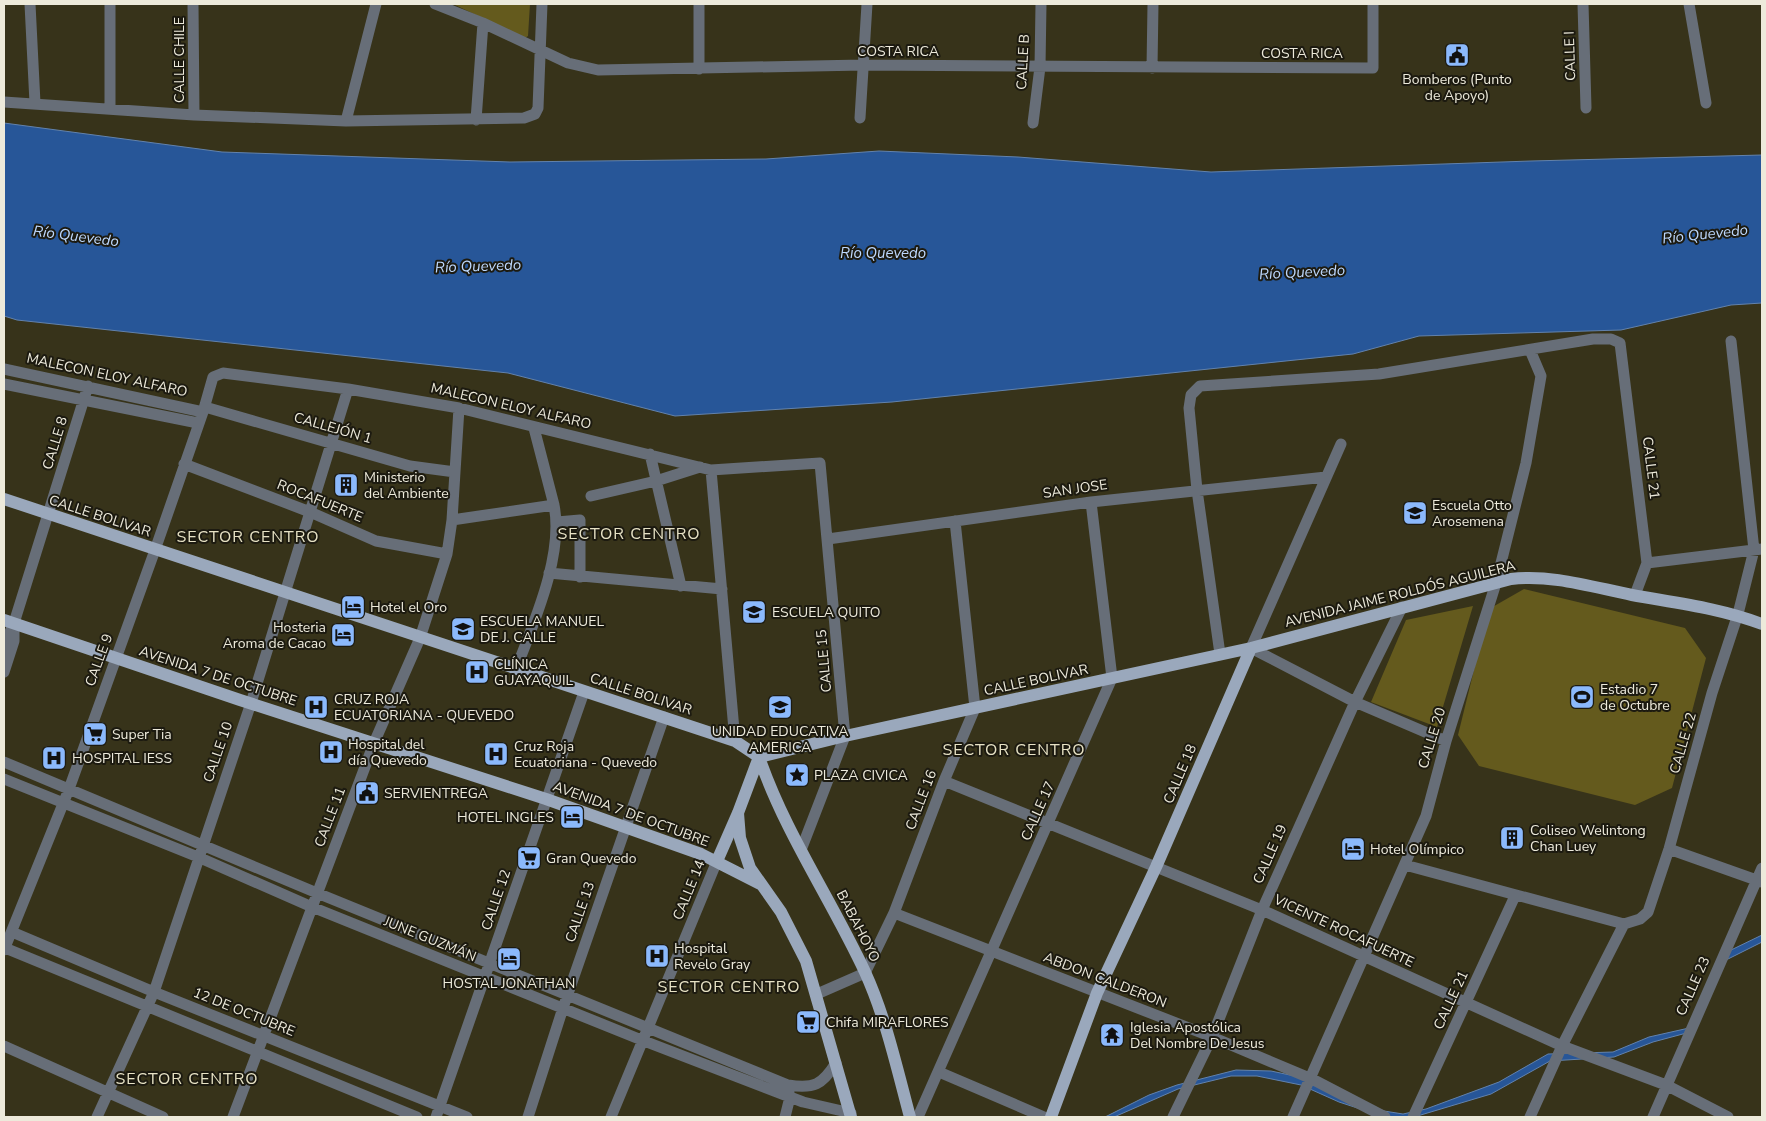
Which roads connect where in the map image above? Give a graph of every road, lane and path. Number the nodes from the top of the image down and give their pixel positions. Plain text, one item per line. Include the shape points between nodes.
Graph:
1 (30, 4) edge
2 (110, 4) edge
3 (193, 4) edge
4 (376, 4) edge
5 (435, 4) edge
6 (542, 4) edge
7 (699, 4) edge
8 (867, 4) edge
9 (1040, 4) edge
10 (1152, 4) edge
11 (1373, 4) edge
12 (1583, 4) edge
13 (1690, 4) edge
14 (483, 23) junction
15 (540, 50) junction
16 (862, 65) junction
17 (1040, 68) junction
18 (1152, 68) junction
19 (699, 70) junction
20 (4, 102) edge
21 (1706, 103) dead end
22 (35, 104) junction
23 (1586, 108) dead end
24 (110, 110) junction
25 (194, 115) junction
26 (860, 118) dead end
27 (476, 120) junction
28 (346, 121) junction
29 (1033, 123) dead end
30 (1731, 341) dead end
31 (1530, 350) junction
32 (4, 369) edge
33 (213, 377) joint
34 (4, 384) edge
35 (88, 386) junction
36 (348, 389) junction
37 (84, 400) junction
38 (459, 408) junction
39 (202, 414) junction
40 (534, 428) junction
41 (333, 444) junction
42 (1341, 444) dead end
43 (650, 454) junction
44 (184, 464) junction
45 (706, 468) junction
46 (455, 472) junction
47 (1326, 477) junction
48 (656, 481) junction
49 (1197, 490) junction
50 (591, 496) dead end
51 (4, 499) edge
52 (1091, 502) junction
53 (554, 505) junction
54 (310, 512) junction
55 (48, 515) junction
56 (452, 520) junction
57 (954, 521) junction
58 (558, 522) junction
59 (828, 539) junction
60 (1758, 549) edge
61 (155, 550) junction
62 (447, 554) junction
63 (1647, 564) junction
64 (549, 573) junction
65 (580, 577) junction
66 (1496, 583) junction
67 (681, 586) junction
68 (722, 589) junction
69 (284, 593) junction
70 (1635, 595) junction
71 (1402, 607) junction
72 (1738, 614) junction
73 (9, 621) edge
74 (1762, 624) edge
75 (420, 638) junction
76 (4, 645) edge
77 (1251, 648) junction
78 (1220, 654) junction
79 (115, 658) junction
80 (516, 669) junction
81 (4, 672) edge
82 (1112, 678) junction
83 (584, 692) junction
84 (1355, 702) junction
85 (251, 703) junction
86 (975, 708) junction
87 (664, 717) junction
88 (845, 736) junction
89 (735, 740) junction
90 (1446, 741) junction
91 (374, 743) junction
92 (759, 757) junction
93 (4, 762) edge
94 (4, 779) edge
95 (944, 781) junction
96 (69, 789) junction
97 (546, 799) junction
98 (63, 803) junction
99 (738, 813) junction
100 (1048, 824) junction
101 (626, 827) junction
102 (203, 844) junction
103 (1668, 849) junction
104 (801, 850) junction
105 (198, 857) junction
106 (717, 861) junction
107 (1405, 865) junction
108 (1156, 867) junction
109 (1762, 868) edge
110 (1760, 881) edge
111 (760, 884) junction
112 (317, 893) junction
113 (1515, 896) junction
114 (312, 907) junction
115 (1262, 910) junction
116 (894, 913) junction
117 (1624, 924) junction
118 (12, 932) junction
119 (4, 949) edge
120 (992, 951) junction
121 (1365, 958) junction
122 (490, 964) junction
123 (865, 973) junction
124 (485, 977) junction
125 (154, 992) junction
126 (1097, 993) junction
127 (817, 994) junction
128 (567, 995) junction
129 (1466, 1003) junction
130 (147, 1007) junction
131 (563, 1008) junction
132 (649, 1028) junction
133 (264, 1037) junction
134 (1212, 1037) junction
135 (644, 1041) junction
136 (4, 1046) edge
137 (1562, 1046) junction
138 (258, 1054) junction
139 (836, 1063) junction
140 (939, 1072) junction
141 (1312, 1079) junction
142 (788, 1085) junction
143 (1666, 1085) junction
144 (109, 1091) junction
145 (790, 1097) junction
146 (438, 1112) edge
147 (851, 1115) edge
148 (97, 1117) edge
149 (163, 1117) edge
150 (233, 1117) edge
151 (417, 1117) edge
152 (467, 1117) edge
153 (528, 1117) edge
154 (611, 1117) edge
155 (785, 1117) edge
156 (910, 1117) edge
157 (918, 1117) edge
158 (1044, 1117) edge
159 (1051, 1117) edge
160 (1173, 1117) edge
161 (1293, 1117) edge
162 (1385, 1117) edge
163 (1413, 1117) edge
164 (1530, 1117) edge
165 (1653, 1117) edge
166 (1728, 1117) edge

1 - 22 street
2 - 24 street
3 - 25 street, CALLE CHILE
4 - 28 street
5 - 14 street, COSTA RICA
6 - 15 street
7 - 19 street
8 - 16 street
9 - 17 street, CALLE B
10 - 18 street
11 - 18 street, COSTA RICA via 1373,68
12 - 23 street, CALLE I
13 - 21 street
14 - 15 street, COSTA RICA
14 - 27 street
15 - 19 street, COSTA RICA via 593,70
15 - 27 street via 538,108 535,114
16 - 17 street, COSTA RICA
16 - 19 street, COSTA RICA
16 - 26 street
17 - 18 street, COSTA RICA
17 - 29 street, CALLE B
20 - 22 street
22 - 24 street
24 - 25 street
25 - 28 street
27 - 28 street
30 - 60 street, CALLE 22
31 - 49 street via 1379,374 1200,386 1191,395 1189,408
31 - 63 street, CALLE 21 via 1593,339 1611,339 1620,343
31 - 66 street, CALLE 20 via 1541,376 1538,402
32 - 35 street, MALECON ELOY ALFARO
33 - 36 street, MALECON ELOY ALFARO via 223,373
33 - 39 street, CALLE 9
34 - 37 street, MALECON ELOY ALFARO
35 - 37 street, CALLE 8
35 - 39 street, MALECON ELOY ALFARO
36 - 38 street, MALECON ELOY ALFARO
36 - 41 street, CALLE 10
37 - 39 street, MALECON ELOY ALFARO
37 - 55 street, CALLE 8
38 - 40 street, MALECON ELOY ALFARO
38 - 46 street, CALLE 11
39 - 41 street, CALLEJÓN 1
39 - 44 street, CALLE 9
40 - 43 street, MALECON ELOY ALFARO
40 - 53 street
41 - 46 street, CALLEJÓN 1 via 410,466
41 - 54 street, CALLE 10
42 - 47 street, CALLE 18
43 - 45 street, MALECON ELOY ALFARO
43 - 48 street
44 - 54 street, ROCAFUERTE
44 - 61 street, CALLE 9
45 - 48 street
45 - 59 street, CALLE 15 via 819,462
45 - 68 street
46 - 56 street, CALLE 11
47 - 49 street, SAN JOSE
47 - 77 street, CALLE 18
48 - 50 street
48 - 67 street
49 - 52 street, SAN JOSE
49 - 78 street
51 - 55 main road, CALLE BOLIVAR
52 - 57 street, SAN JOSE
52 - 82 street
53 - 56 street
53 - 58 street
54 - 62 street, ROCAFUERTE via 376,541
54 - 69 street, CALLE 10
55 - 61 main road, CALLE BOLIVAR
55 - 73 street, CALLE 8
56 - 62 street, CALLE 11
57 - 59 street, SAN JOSE
57 - 86 street, CALLE 16
58 - 64 street
58 - 65 street via 580,520
59 - 88 street, CALLE 15
60 - 63 street
60 - 72 street, CALLE 22
61 - 69 main road, CALLE BOLIVAR
61 - 79 street, CALLE 9
62 - 75 street, CALLE 11
63 - 70 street, CALLE 21
64 - 65 street
64 - 80 street
65 - 67 street
66 - 70 main road, AVENIDA JAIME ROLDÓS AGUILERA via 1542,578
66 - 71 main road, AVENIDA JAIME ROLDÓS AGUILERA
66 - 90 street, CALLE 20
67 - 68 street
68 - 89 street
69 - 75 main road, CALLE BOLIVAR
69 - 85 street, CALLE 10
70 - 72 main road, AVENIDA JAIME ROLDÓS AGUILERA
71 - 77 main road, AVENIDA JAIME ROLDÓS AGUILERA
71 - 84 street, CALLE 19
72 - 74 main road, AVENIDA JAIME ROLDÓS AGUILERA
72 - 103 street, CALLE 22
73 - 76 street, CALLE 8
73 - 79 main road, AVENIDA 7 DE OCTUBRE
73 - 81 street, CALLE 8 via 14,641
75 - 80 main road, CALLE BOLIVAR
75 - 91 street, CALLE 11
77 - 78 main road, CALLE BOLIVAR
77 - 84 street
77 - 108 main road, CALLE 18
78 - 82 main road, CALLE BOLIVAR
79 - 85 main road, AVENIDA 7 DE OCTUBRE
79 - 96 street, CALLE 9
80 - 83 main road, CALLE BOLIVAR
82 - 86 main road, CALLE BOLIVAR
82 - 100 street, CALLE 17
83 - 87 main road, CALLE BOLIVAR
83 - 97 street, CALLE 12
84 - 90 street
84 - 115 street, CALLE 19
85 - 91 main road, AVENIDA 7 DE OCTUBRE
85 - 102 street, CALLE 10
86 - 88 main road, CALLE BOLIVAR
86 - 95 street, CALLE 16
87 - 89 main road, CALLE BOLIVAR
87 - 101 street, CALLE 13
88 - 92 main road, CALLE BOLIVAR
88 - 104 street, CALLE 15
89 - 92 main road, CALLE BOLIVAR
90 - 107 street, CALLE 20 via 1426,816
91 - 97 main road, AVENIDA 7 DE OCTUBRE
91 - 112 street, CALLE 11
92 - 99 main road, CALLE 14
92 - 104 main road, BABAHOYO via 772,795
93 - 96 street, JUNE GUZMÁN
94 - 98 street, JUNE GUZMÁN
95 - 100 street, VICENTE ROCAFUERTE
95 - 116 street, CALLE 16
96 - 98 street, CALLE 9
96 - 102 street, JUNE GUZMÁN
97 - 101 main road, AVENIDA 7 DE OCTUBRE
97 - 122 street, CALLE 12
98 - 105 street, JUNE GUZMÁN
98 - 118 street, CALLE 9
99 - 106 main road, CALLE 14
99 - 111 main road, AVENIDA 7 DE OCTUBRE via 743,852
100 - 108 street, VICENTE ROCAFUERTE
100 - 120 street, CALLE 17
101 - 106 main road, AVENIDA 7 DE OCTUBRE
101 - 128 street, CALLE 13
102 - 105 street, CALLE 10
102 - 112 street, JUNE GUZMÁN
103 - 110 street
103 - 117 street, CALLE 22 via 1648,912 1640,919
104 - 123 main road, BABAHOYO
105 - 114 street, JUNE GUZMÁN
105 - 125 street, CALLE 10
106 - 111 main road, AVENIDA 7 DE OCTUBRE
106 - 132 street, CALLE 14
107 - 113 street
107 - 121 street, CALLE 20
108 - 115 street, VICENTE ROCAFUERTE
108 - 126 main road, CALLE 18
109 - 110 street, CALLE 23
110 - 143 street, CALLE 23
111 - 127 main road, AVENIDA 7 DE OCTUBRE via 792,932
112 - 114 street, CALLE 11
112 - 122 street, JUNE GUZMÁN
113 - 117 street
113 - 129 street, CALLE 21
114 - 124 street, JUNE GUZMÁN
114 - 133 street, CALLE 11
115 - 121 street, VICENTE ROCAFUERTE
115 - 134 street, CALLE 19
116 - 120 street, ABDON CALDERON
116 - 123 street, CALLE 16
117 - 137 street
118 - 119 street, CALLE 9
118 - 125 street, 12 DE OCTUBRE
119 - 130 street
120 - 126 street, ABDON CALDERON
120 - 140 street, CALLE 17
121 - 129 street, VICENTE ROCAFUERTE
121 - 141 street, CALLE 20
122 - 124 street, CALLE 12
122 - 128 street, JUNE GUZMÁN
123 - 127 street
123 - 156 main road, BABAHOYO via 888,1036
124 - 131 street, JUNE GUZMÁN
124 - 146 street, CALLE 12
125 - 130 street, CALLE 10
125 - 133 street, 12 DE OCTUBRE
126 - 134 street, ABDON CALDERON
126 - 159 main road, CALLE 18
127 - 139 main road, AVENIDA 7 DE OCTUBRE
128 - 131 street, CALLE 13
128 - 132 street, JUNE GUZMÁN
129 - 137 street, VICENTE ROCAFUERTE
129 - 163 street, CALLE 21
130 - 138 street
130 - 144 street, CALLE 10
131 - 135 street, JUNE GUZMÁN
131 - 153 street, CALLE 13
132 - 135 street, CALLE 14
132 - 142 street, JUNE GUZMÁN
133 - 138 street, CALLE 11
133 - 146 street, 12 DE OCTUBRE
134 - 141 street, ABDON CALDERON
134 - 160 street, CALLE 19
135 - 145 street, JUNE GUZMÁN
135 - 154 street, CALLE 14
136 - 144 street
137 - 143 street, VICENTE ROCAFUERTE
137 - 164 street
138 - 150 street, CALLE 11
138 - 151 street
139 - 142 street, JUNE GUZMÁN via 821,1083 804,1088
139 - 147 main road, AVENIDA 7 DE OCTUBRE
140 - 157 street, CALLE 17
140 - 158 street
141 - 161 street, CALLE 20
141 - 162 street, ABDON CALDERON
142 - 145 street
143 - 165 street, CALLE 23
143 - 166 street, VICENTE ROCAFUERTE
144 - 148 street, CALLE 10
144 - 149 street
145 - 147 street, JUNE GUZMÁN
145 - 155 street
146 - 152 street, 12 DE OCTUBRE

